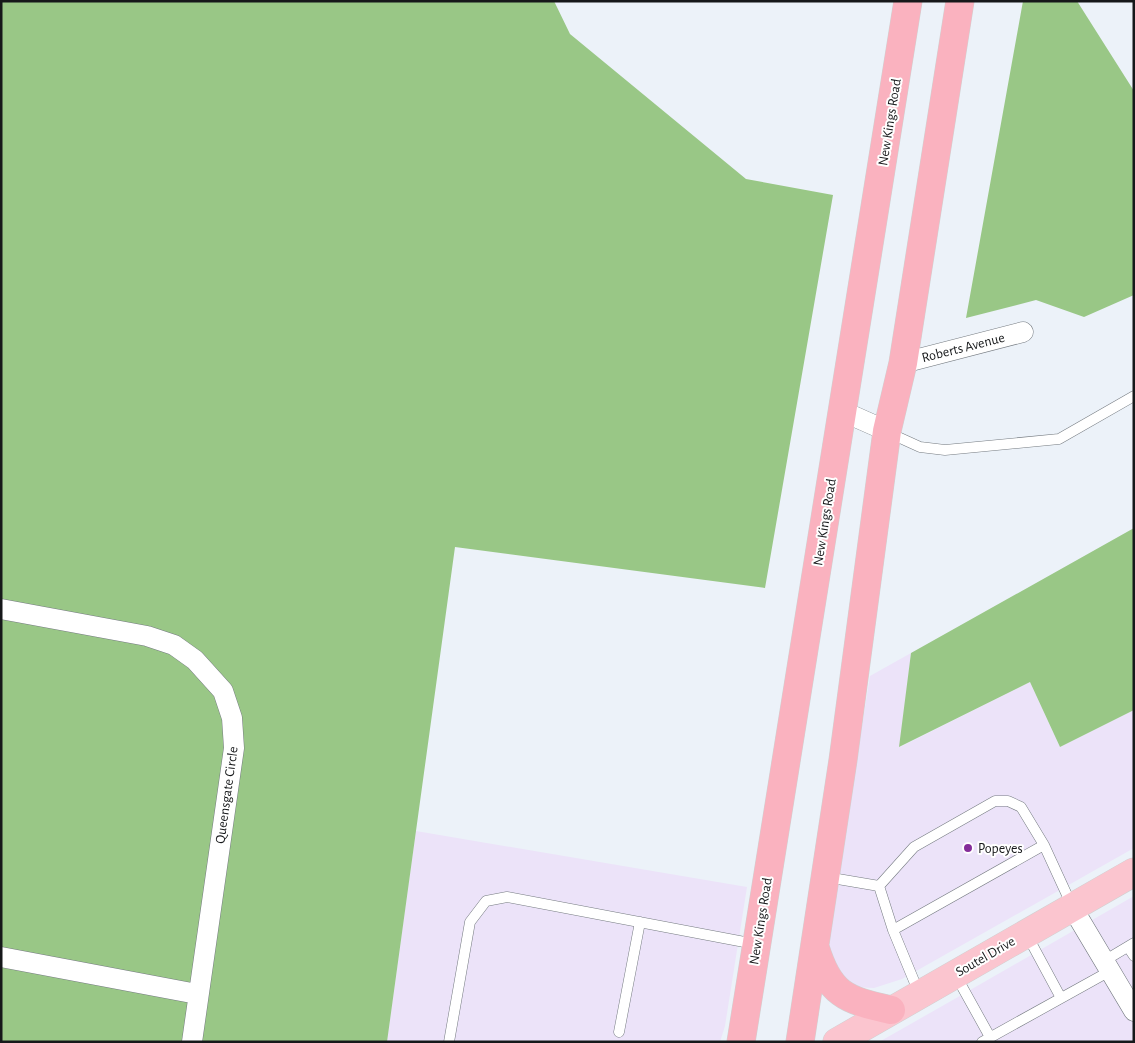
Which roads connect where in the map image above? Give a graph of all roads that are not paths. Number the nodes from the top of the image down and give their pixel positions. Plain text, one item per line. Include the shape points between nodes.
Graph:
1 (908, 1) edge
2 (960, 1) edge
3 (1023, 332) dead end
4 (903, 363) junction
5 (1134, 396) edge
6 (842, 411) junction
7 (887, 431) junction
8 (1, 609) edge
9 (1044, 846) junction
10 (825, 877) junction
11 (1132, 878) edge
12 (879, 886) junction
13 (1072, 907) junction
14 (640, 922) junction
15 (893, 930) junction
16 (1026, 933) junction
17 (756, 944) junction
18 (1131, 945) edge
19 (815, 947) junction
20 (1134, 956) edge
21 (1, 958) edge
22 (1107, 966) junction
23 (955, 973) junction
24 (919, 993) junction
25 (198, 994) junction
26 (1061, 998) junction
27 (891, 1010) junction
28 (1134, 1011) edge
29 (619, 1032) dead end
30 (853, 1038) edge
31 (986, 1039) edge
32 (192, 1042) edge
33 (449, 1042) edge
34 (740, 1042) edge
35 (800, 1042) edge

1 - 6 highway, New Kings Road
2 - 4 highway
3 - 4 street, Roberts Avenue
4 - 7 highway
5 - 7 lane via 1059,440 945,450 920,447
6 - 7 street
6 - 17 highway, New Kings Road
7 - 10 highway
8 - 25 street, Queensgate Circle via 146,636 174,645 195,660 223,691 232,718 234,748
9 - 12 lane via 1021,808 1008,801 995,801 914,847
9 - 13 lane
9 - 15 lane
10 - 12 lane
10 - 19 highway
11 - 13 main road, Soutel Drive
12 - 15 lane
13 - 16 main road, Soutel Drive
13 - 22 street
14 - 17 lane
14 - 29 lane
14 - 33 lane via 507,897 486,901 470,922
15 - 24 lane
16 - 23 main road, Soutel Drive
16 - 26 lane
17 - 34 highway, New Kings Road
18 - 20 lane
18 - 22 lane
19 - 27 highway via 823,972 835,989 858,1003
19 - 35 highway
21 - 25 street
22 - 26 lane
22 - 28 street
23 - 24 main road, Soutel Drive
23 - 31 lane
24 - 27 main road, Soutel Drive
25 - 32 street, Queensgate Circle
26 - 31 lane
27 - 30 main road, Soutel Drive

